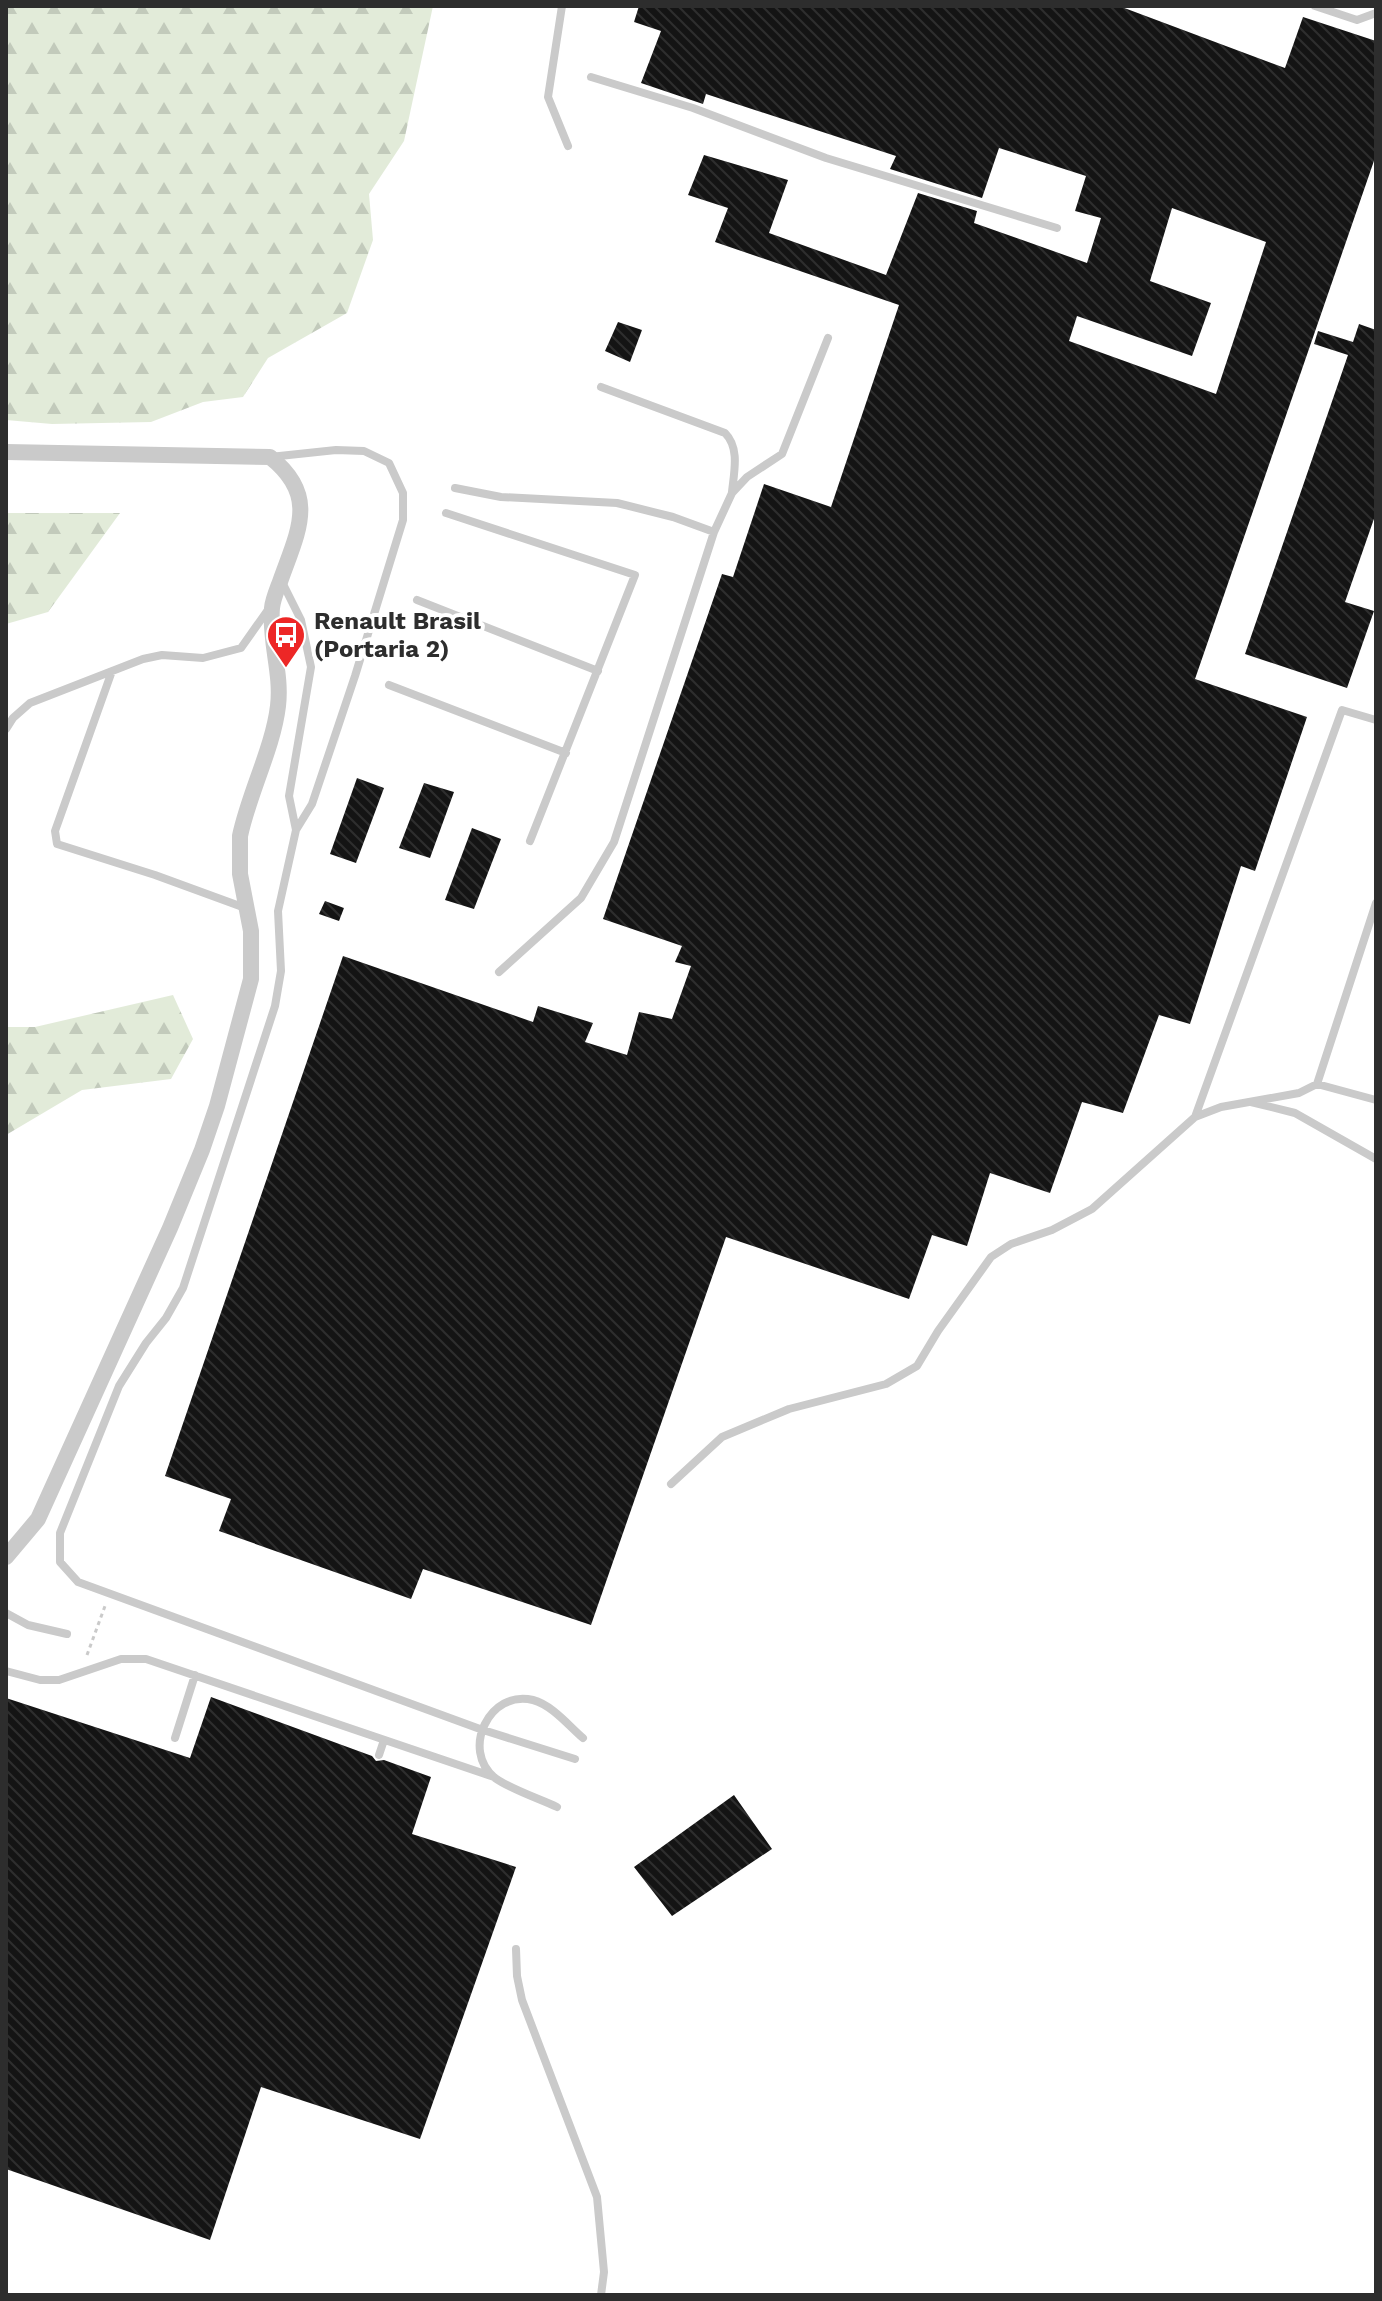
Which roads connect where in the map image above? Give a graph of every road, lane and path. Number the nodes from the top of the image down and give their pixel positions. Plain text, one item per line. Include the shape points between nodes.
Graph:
1 (562, 6) edge
2 (1315, 6) edge
3 (1376, 13) edge
4 (591, 77) dead end
5 (568, 146) dead end
6 (1057, 228) dead end
7 (828, 338) dead end
8 (601, 387) dead end
9 (6, 452) edge
10 (270, 457) junction
11 (455, 488) dead end
12 (732, 493) junction
13 (446, 513) dead end
14 (714, 532) junction
15 (281, 579) junction
16 (417, 600) dead end
17 (272, 603) junction
18 (112, 671) junction
19 (598, 671) junction
20 (389, 685) dead end
21 (1376, 720) edge
22 (6, 729) edge
23 (566, 753) junction
24 (296, 830) junction
25 (530, 841) dead end
26 (1376, 903) edge
27 (248, 910) junction
28 (499, 972) dead end
29 (1317, 1084) junction
30 (1376, 1100) edge
31 (1246, 1101) junction
32 (1195, 1117) junction
33 (1376, 1159) edge
34 (671, 1484) dead end
35 (6, 1557) edge
36 (110, 1594) junction
37 (6, 1613) edge
38 (67, 1634) dead end
39 (6, 1671) edge
40 (86, 1671) junction
41 (195, 1675) junction
42 (480, 1729) junction
43 (175, 1738) dead end
44 (583, 1738) dead end
45 (384, 1740) junction
46 (379, 1755) dead end
47 (575, 1759) dead end
48 (494, 1777) junction
49 (557, 1807) dead end
50 (516, 1949) dead end
51 (601, 2295) edge

1 - 5 lane via 548,97
2 - 3 lane via 1357,20
4 - 6 lane via 826,158
7 - 12 lane via 782,454
8 - 12 lane via 725,433 735,452
9 - 10 street
10 - 15 street via 295,483 300,503 297,532
10 - 24 lane via 364,451 389,463 403,493 403,520 355,676 312,804
11 - 14 lane via 501,497 617,503
12 - 14 lane
13 - 19 lane via 635,575
14 - 28 lane via 614,842 581,898
15 - 17 street
15 - 24 lane via 301,620 311,667 289,796
16 - 19 lane
17 - 18 lane via 241,648 203,658 162,655
17 - 27 street via 279,703 244,816 238,855
18 - 22 lane via 30,703
18 - 27 lane via 55,831 57,844
19 - 23 lane
20 - 23 lane
21 - 32 lane via 1342,710
23 - 25 lane
24 - 36 lane via 278,911 281,971 275,1006 183,1288 119,1386 60,1533 60,1562 78,1582
26 - 29 lane
27 - 35 street via 251,979 202,1150 38,1519
29 - 30 lane
29 - 31 lane via 1299,1093
31 - 32 lane
31 - 33 lane via 1295,1113
32 - 34 lane via 1092,1209 991,1257 917,1366 886,1384 789,1409 722,1437
36 - 40 path
36 - 42 lane
37 - 38 lane via 28,1625
39 - 40 lane via 59,1680
40 - 41 lane via 121,1659 146,1659
41 - 43 lane
41 - 45 lane
42 - 44 lane via 494,1710 511,1700 534,1700
42 - 47 lane
42 - 48 lane via 483,1759
45 - 46 lane
45 - 48 lane
48 - 49 lane
50 - 51 lane via 522,2000 597,2197

